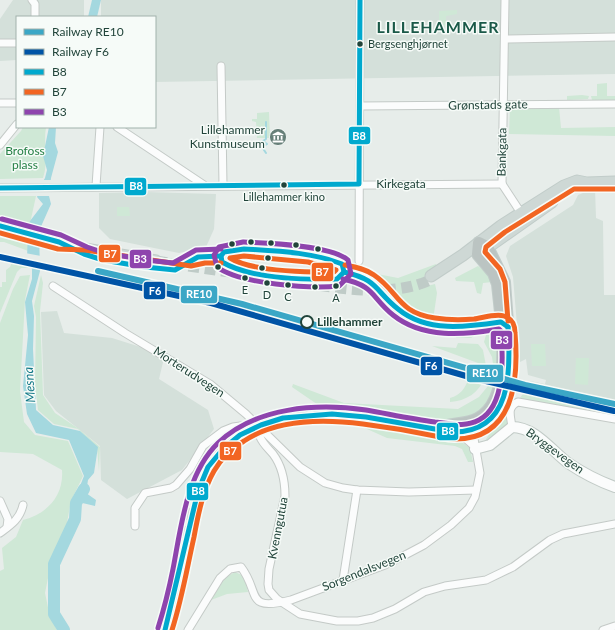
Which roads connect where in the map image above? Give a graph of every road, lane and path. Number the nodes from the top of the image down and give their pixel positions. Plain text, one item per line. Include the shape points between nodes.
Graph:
1 (32, 0) edge
2 (360, 0) edge
3 (505, 0) edge
4 (35, 16) edge
5 (615, 37) edge
6 (505, 39) junction
7 (0, 43) edge
8 (16, 43) edge
9 (221, 66) dead end
10 (0, 103) edge
11 (16, 103) edge
12 (615, 104) edge
13 (503, 105) junction
14 (360, 106) junction
15 (16, 125) edge
16 (100, 128) edge
17 (119, 128) edge
18 (0, 145) edge
19 (615, 182) edge
20 (587, 183) junction
21 (359, 184) junction
22 (502, 184) junction
23 (205, 185) junction
24 (223, 185) junction
25 (96, 186) junction
26 (0, 188) edge
27 (522, 213) junction
28 (534, 215) junction
29 (519, 225) junction
30 (3, 227) edge
31 (482, 248) junction
32 (156, 261) tunnel mouth
33 (359, 261) dead end
34 (353, 274) dead end
35 (53, 286) dead end
36 (394, 306) joint
37 (503, 327) junction
38 (615, 419) edge
39 (398, 423) tunnel mouth
40 (255, 424) junction
41 (512, 427) junction
42 (470, 428) junction
43 (262, 430) junction
44 (475, 448) junction
45 (615, 488) edge
46 (357, 490) junction
47 (476, 490) junction
48 (0, 501) edge
49 (23, 505) dead end
50 (615, 524) edge
51 (135, 526) dead end
52 (7, 527) junction
53 (0, 532) edge
54 (183, 556) tunnel mouth
55 (343, 580) junction
56 (284, 602) junction
57 (615, 626) edge
58 (164, 630) edge
59 (188, 630) edge
60 (602, 630) edge

1 - 4 street via 35,4
2 - 14 street
3 - 6 street, Bankgata
5 - 6 street
6 - 13 street, Bankgata
7 - 8 street
9 - 24 street
10 - 11 street
12 - 13 street, Grønstads gate
13 - 14 street, Grønstads gate
13 - 22 street, Bankgata
14 - 21 street
15 - 18 street
16 - 25 street
17 - 23 street
19 - 20 main road
20 - 27 main road via 577,181 568,184
20 - 28 main road via 559,196
21 - 22 street, Kirkegata
21 - 24 street, Kirkegata
21 - 33 street
22 - 27 street
23 - 24 street, Kirkegata
23 - 25 street, Kirkegata
25 - 26 street, Kirkegata
27 - 28 main road
27 - 29 main road
27 - 31 main road
28 - 29 main road
29 - 31 main road
30 - 32 main road via 100,252
31 - 31 main road via 431,278 447,271
31 - 37 highway via 504,282
34 - 36 street via 368,278
35 - 40 street, Morterudvegen via 210,384
36 - 37 highway via 417,322
37 - 42 highway via 510,364 503,401 494,418
38 - 41 street via 518,402 509,412
39 - 42 highway via 447,432
40 - 43 street, Morterudvegen
40 - 51 street via 223,431 203,446 190,469 176,485 145,493 135,508
41 - 44 street, Bryggevegen via 490,445
41 - 45 street, Bryggevegen via 529,430 568,462
42 - 44 street, Sorgendalsvegen via 468,442
43 - 46 street, Morterudvegen via 300,467 313,476 328,484
43 - 56 street, Kvenngutua via 260,437 274,456 285,487 268,584 269,590
44 - 47 street, Sorgendalsvegen via 480,473
46 - 47 street, Morterudvegen
46 - 55 street
47 - 55 street, Sorgendalsvegen via 469,508 424,545 385,565
48 - 52 street via 8,519
49 - 52 street via 19,518
50 - 56 street via 563,534 504,572 486,580 424,592 373,618 338,621 309,617 300,614
52 - 53 street
54 - 58 highway
55 - 56 street, Sorgendalsvegen
56 - 59 street, Sorgendalsvegen via 260,602 254,598 247,575 241,567 230,569 220,578
57 - 60 street

